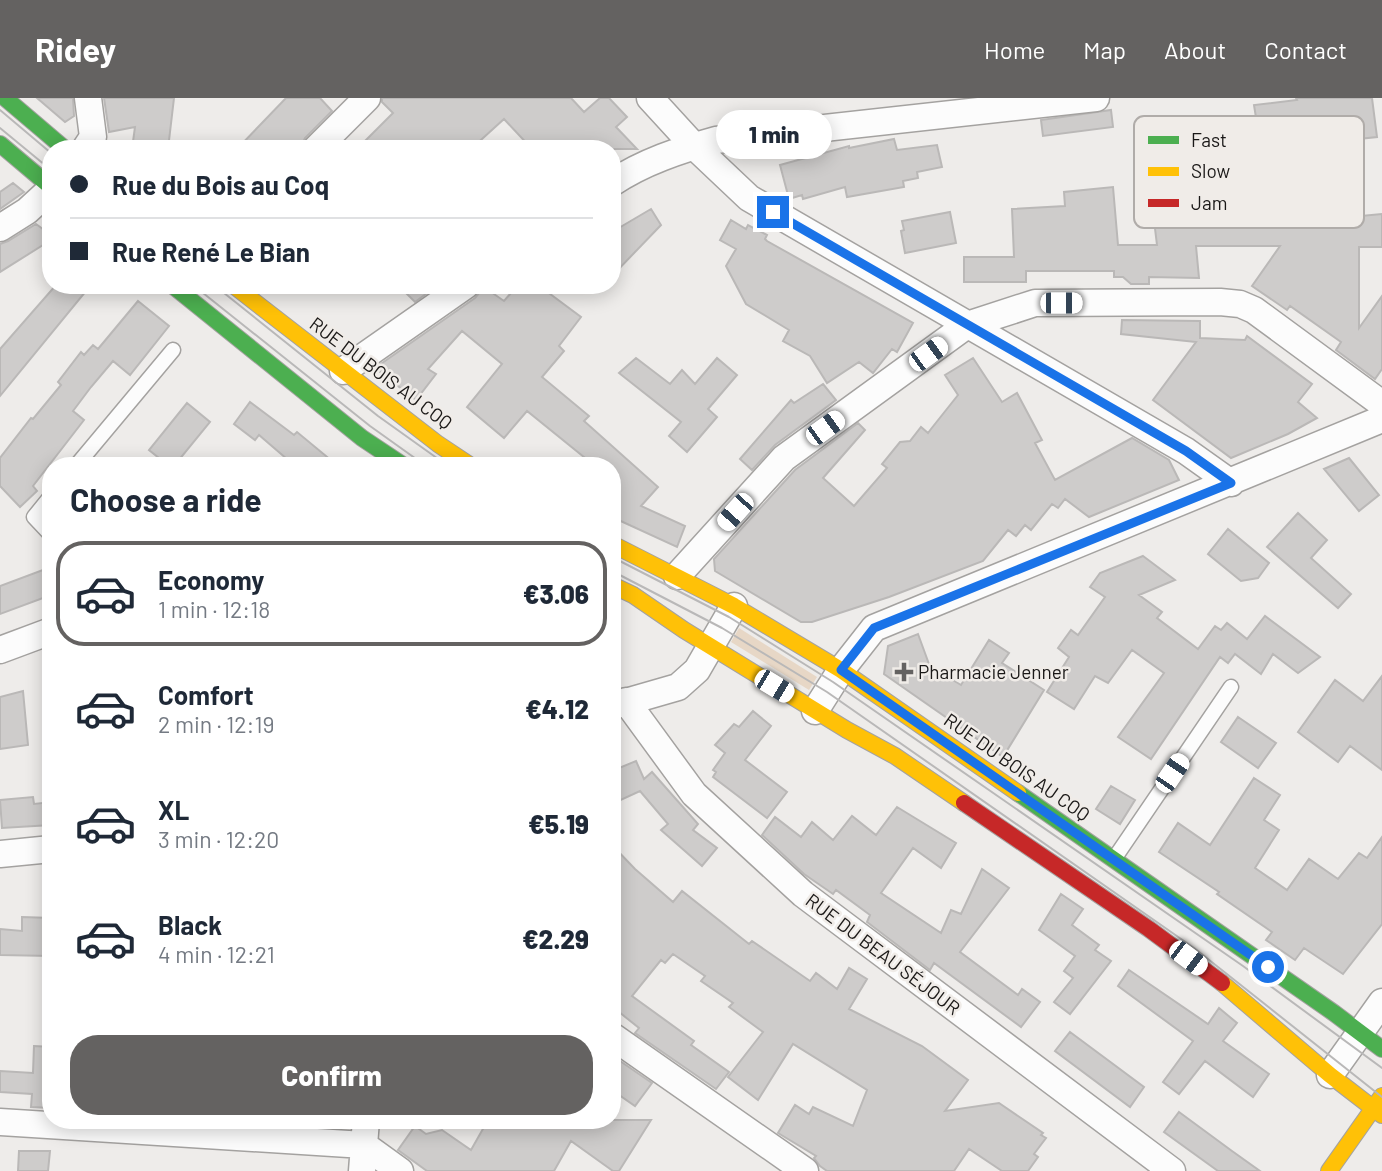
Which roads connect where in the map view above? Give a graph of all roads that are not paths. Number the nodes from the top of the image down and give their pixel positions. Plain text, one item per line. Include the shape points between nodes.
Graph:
1 (5, 98) edge
2 (88, 98) edge
3 (367, 98) edge
4 (650, 98) edge
5 (1096, 98) edge
6 (54, 140) edge
7 (91, 140) edge
8 (325, 140) edge
9 (0, 144) edge
10 (694, 146) junction
11 (621, 177) edge
12 (42, 180) edge
13 (42, 197) edge
14 (0, 228) edge
15 (184, 294) edge
16 (245, 294) edge
17 (453, 294) edge
18 (967, 325) junction
19 (173, 350) dead end
20 (343, 371) junction
21 (1382, 404) edge
22 (1382, 419) edge
23 (84, 457) edge
24 (390, 457) edge
25 (458, 457) edge
26 (1231, 483) junction
27 (42, 507) edge
28 (42, 525) edge
29 (621, 548) edge
30 (677, 576) junction
31 (621, 589) edge
32 (734, 607) junction
33 (42, 634) edge
34 (711, 647) junction
35 (0, 650) edge
36 (841, 670) junction
37 (1231, 687) dead end
38 (621, 703) edge
39 (621, 706) edge
40 (815, 711) junction
41 (42, 850) edge
42 (0, 855) edge
43 (1114, 859) junction
44 (1382, 1002) edge
45 (1361, 1032) junction
46 (621, 1043) edge
47 (1382, 1049) edge
48 (1331, 1076) junction
49 (1379, 1106) edge
50 (0, 1122) edge
51 (42, 1125) edge
52 (111, 1129) edge
53 (364, 1145) edge
54 (400, 1171) edge
55 (805, 1171) edge
56 (1172, 1171) edge
57 (1329, 1171) edge

1 - 6 main road
2 - 7 street
3 - 8 street
4 - 10 street
5 - 10 street
9 - 12 main road
10 - 11 street
10 - 18 street via 749,198
13 - 14 street
15 - 24 main road
16 - 20 main road, RUE DU BOIS AU COQ
17 - 20 street
18 - 21 street via 1035,303 1240,304
18 - 26 street via 1186,451
18 - 30 street via 784,458
19 - 23 lane
20 - 25 main road, RUE DU BOIS AU COQ
22 - 26 street
26 - 36 street via 874,628
27 - 28 lane via 34,517
29 - 30 main road, RUE DU BOIS AU COQ
30 - 32 main road, RUE DU BOIS AU COQ
31 - 34 main road
32 - 34 street
32 - 36 main road, RUE DU BOIS AU COQ
33 - 35 street
34 - 38 street via 678,687
34 - 40 main road
36 - 40 street
36 - 43 main road, RUE DU BOIS AU COQ
37 - 43 lane
39 - 56 street, RUE DU BEAU SÉJOUR via 694,794 803,894
40 - 48 main road via 895,756 1149,929 1227,987
41 - 42 street
43 - 45 main road, RUE DU BOIS AU COQ
44 - 45 street
45 - 47 main road, RUE DU BOIS AU COQ
45 - 48 street
46 - 55 street
48 - 49 main road
49 - 57 main road
50 - 51 street
52 - 53 street
53 - 54 street

